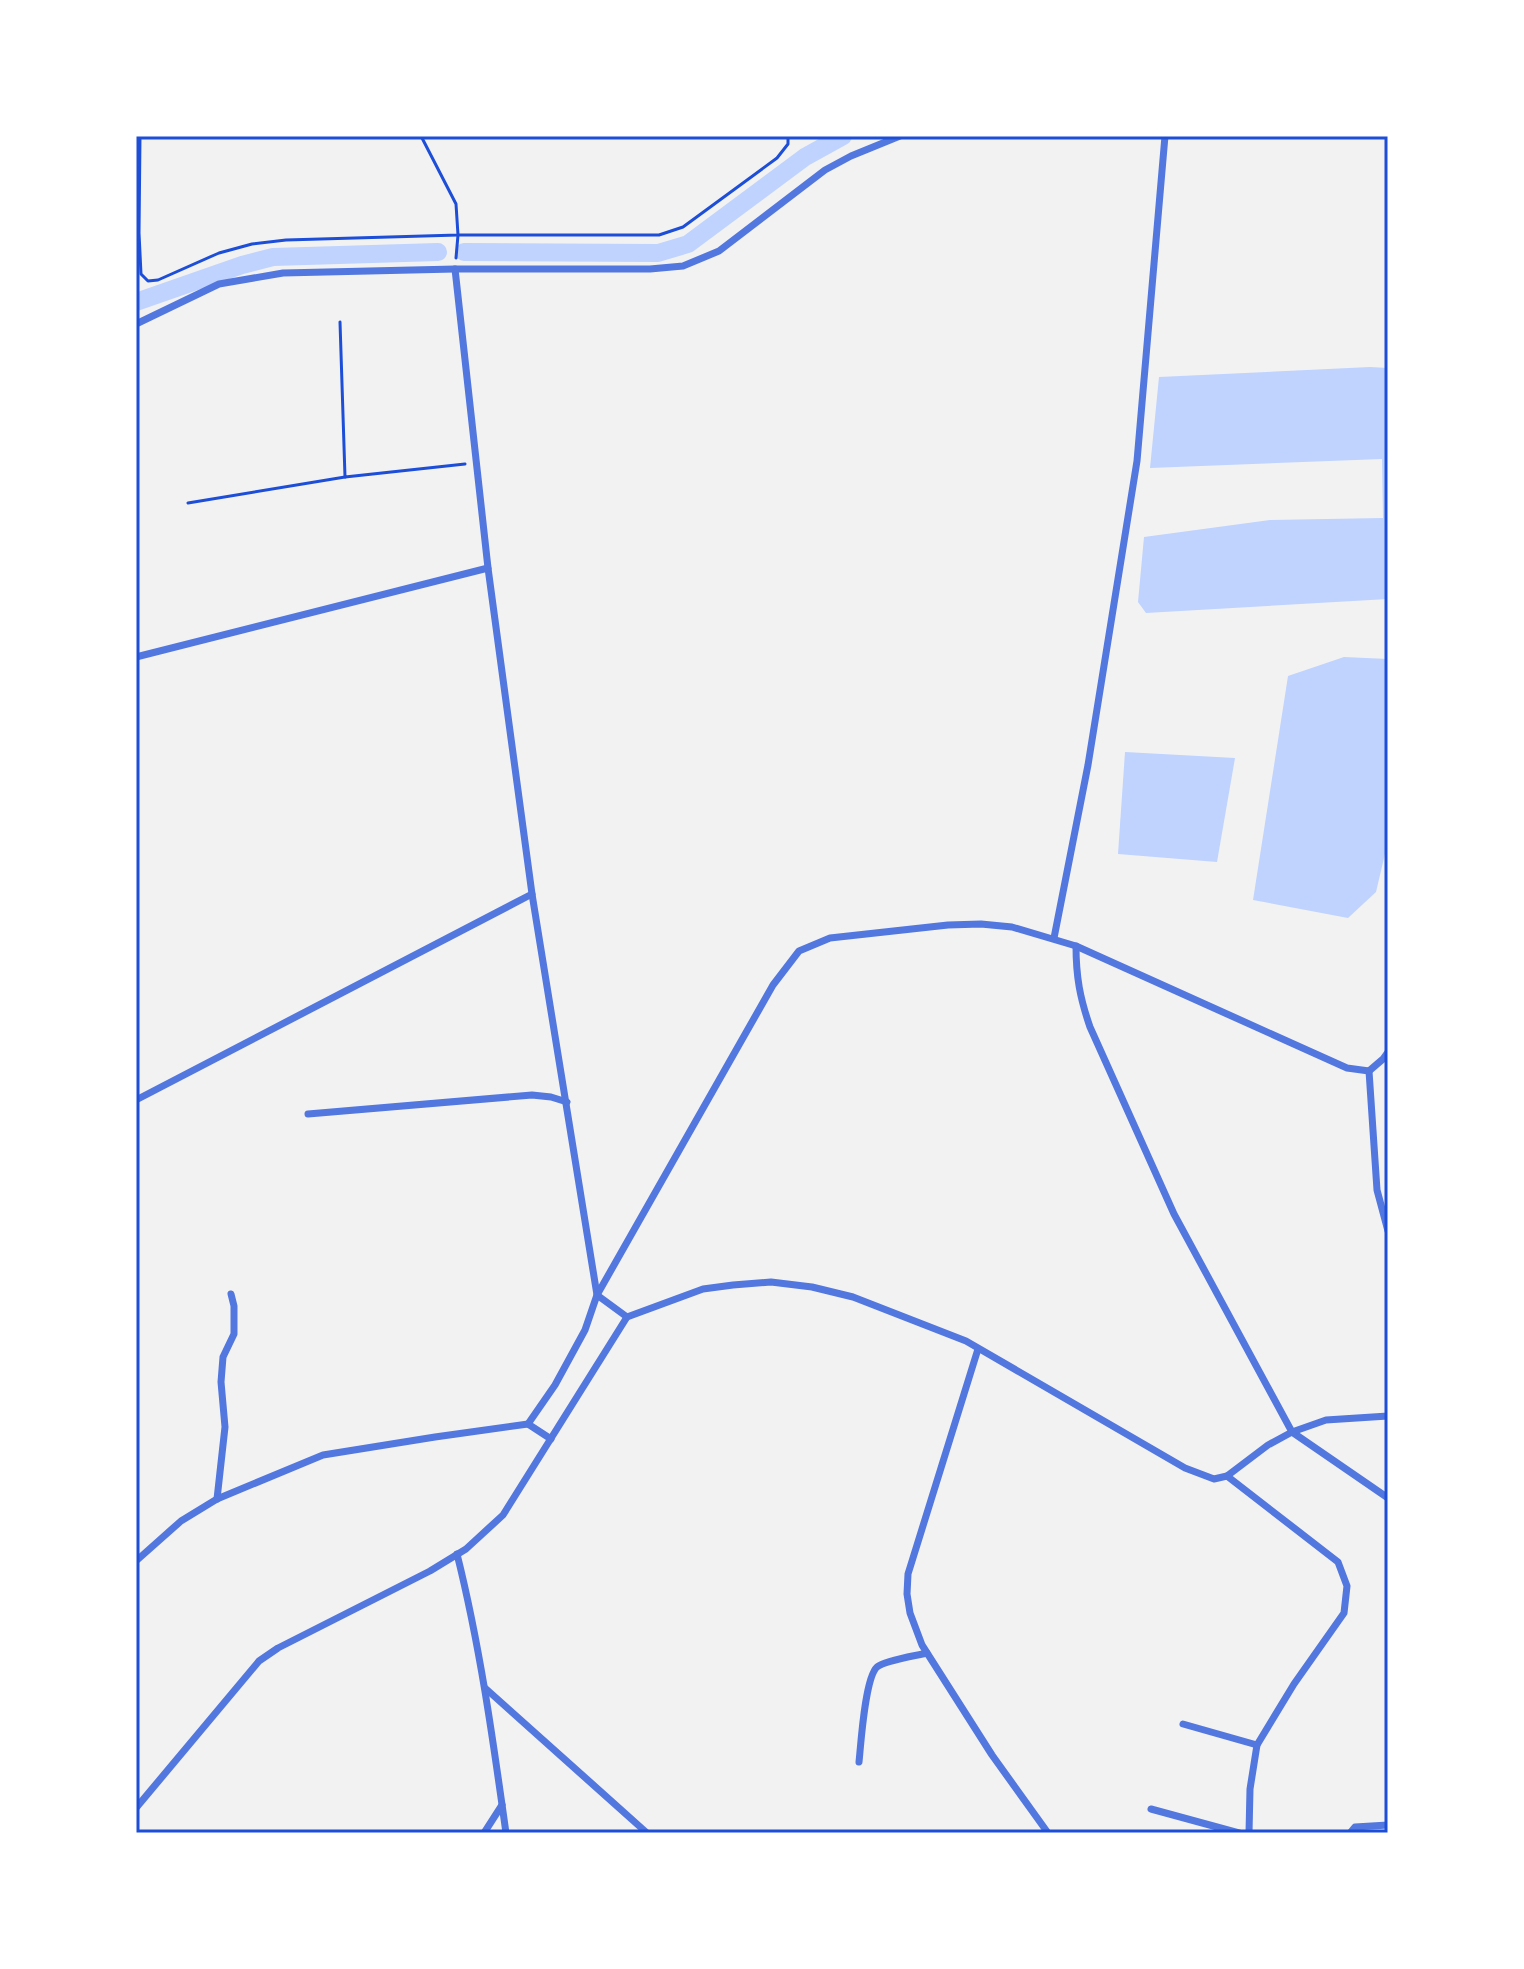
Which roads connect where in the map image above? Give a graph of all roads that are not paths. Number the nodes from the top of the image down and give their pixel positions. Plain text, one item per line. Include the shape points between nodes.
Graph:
1 (900, 136) edge
2 (1165, 136) edge
3 (455, 269) junction
4 (136, 324) edge
5 (488, 568) junction
6 (136, 657) edge
7 (532, 894) junction
8 (1054, 938) junction
9 (1076, 946) junction
10 (1388, 1052) edge
11 (1369, 1071) junction
12 (136, 1100) edge
13 (567, 1102) junction
14 (308, 1114) dead end
15 (1388, 1231) edge
16 (231, 1294) dead end
17 (597, 1295) junction
18 (627, 1317) junction
19 (978, 1349) junction
20 (1388, 1416) edge
21 (528, 1424) junction
22 (1292, 1432) junction
23 (551, 1439) junction
24 (1227, 1476) junction
25 (1388, 1498) edge
26 (217, 1499) junction
27 (457, 1554) junction
28 (137, 1557) edge
29 (927, 1653) junction
30 (485, 1688) junction
31 (1183, 1724) dead end
32 (1257, 1745) junction
33 (859, 1762) dead end
34 (502, 1805) junction
35 (136, 1808) edge
36 (1151, 1809) dead end
37 (1388, 1825) edge
38 (484, 1833) edge
39 (506, 1833) edge
40 (647, 1833) edge
41 (1048, 1833) edge
42 (1239, 1833) edge
43 (1249, 1833) edge
44 (1350, 1833) edge

1 - 3 street via 825,170 719,251 683,266
2 - 8 street via 1137,461
3 - 4 street via 246,278 219,284
3 - 5 street
5 - 6 street
5 - 7 street
7 - 12 street
7 - 13 street
8 - 9 street
8 - 17 street via 1012,927 948,925 830,938 799,951 773,985
9 - 11 street via 1347,1068
9 - 22 street via 1080,1001 1090,1027 1174,1214
10 - 11 street
11 - 15 street via 1377,1190
13 - 14 street via 532,1095
13 - 17 street
16 - 26 street via 234,1334 223,1357 225,1427
17 - 18 street
17 - 21 street via 578,1344
18 - 19 street via 703,1289 771,1282 853,1297
18 - 23 street
19 - 24 street via 1185,1468 1214,1479
19 - 29 street via 908,1574 910,1613
20 - 22 street via 1326,1420
21 - 23 street
21 - 26 street via 323,1455
22 - 24 street
22 - 25 street
23 - 27 street via 503,1515
24 - 32 street via 1338,1562 1347,1586 1344,1613
26 - 28 street
27 - 30 street
27 - 35 street via 259,1661
29 - 33 street via 886,1663 873,1673
29 - 41 street
30 - 34 street
30 - 40 street
31 - 32 street
32 - 43 street
34 - 38 street
34 - 39 street
36 - 42 street
37 - 44 street via 1361,1825

